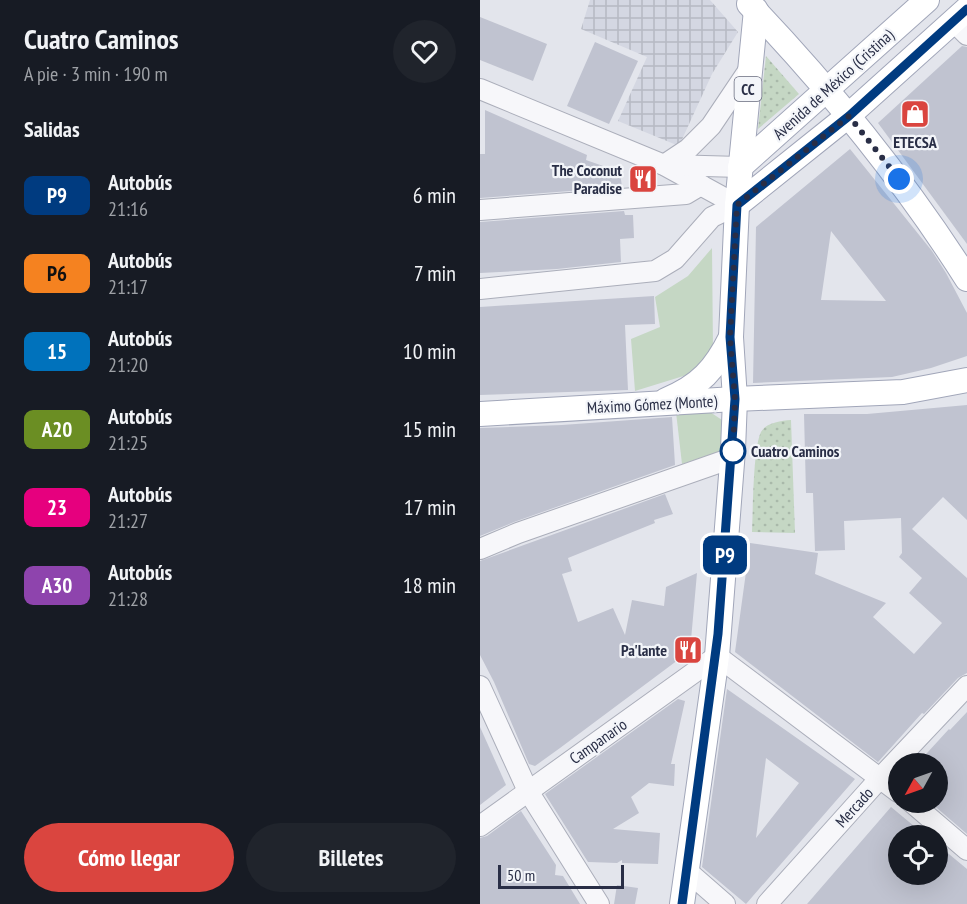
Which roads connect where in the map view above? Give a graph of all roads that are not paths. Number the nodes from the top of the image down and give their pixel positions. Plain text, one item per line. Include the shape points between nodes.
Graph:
1 (927, 0) edge
2 (751, 5) edge
3 (963, 22) edge
4 (750, 68) junction
5 (480, 89) edge
6 (826, 90) junction
7 (849, 116) junction
8 (664, 165) junction
9 (740, 167) junction
10 (694, 190) junction
11 (737, 205) junction
12 (480, 210) edge
13 (701, 228) junction
14 (967, 279) edge
15 (480, 289) edge
16 (730, 337) junction
17 (967, 380) edge
18 (735, 399) junction
19 (657, 404) junction
20 (480, 414) edge
21 (732, 458) junction
22 (480, 549) edge
23 (717, 656) junction
24 (480, 686) edge
25 (967, 686) edge
26 (881, 777) junction
27 (888, 783) edge
28 (528, 791) junction
29 (924, 813) edge
30 (480, 826) edge
31 (967, 850) edge
32 (686, 870) junction
33 (599, 904) edge
34 (682, 904) edge
35 (725, 904) edge
36 (766, 904) edge

1 - 6 main road, Avenida de México (Cristina)
2 - 4 main road, CC
2 - 6 main road
3 - 7 main road, Avenida de México (Cristina)
4 - 8 street via 711,126 688,149
4 - 9 main road, CC
5 - 8 street
6 - 7 main road
6 - 9 main road, Avenida de México (Cristina)
7 - 11 main road, Avenida de México (Cristina)
7 - 14 main road via 922,209
8 - 9 street
8 - 10 street
9 - 11 main road, CC
10 - 11 street
10 - 12 street
10 - 13 street via 705,218
11 - 13 street via 712,217
11 - 16 main road, CC
13 - 15 street via 675,259 655,271
16 - 18 main road, CC
16 - 19 main road via 720,359 705,377 687,392
17 - 18 main road, Máximo Gómez (Monte) via 903,392
18 - 19 main road, Máximo Gómez (Monte)
18 - 21 main road
19 - 20 main road, Máximo Gómez (Monte)
21 - 22 street
21 - 23 main road
23 - 26 street
23 - 28 street, Campanario
23 - 32 main road
24 - 28 street
25 - 26 street, Mercado
26 - 27 street
26 - 36 street, Mercado
28 - 30 street, Campanario
28 - 33 street
29 - 31 street
32 - 34 main road
32 - 35 street

